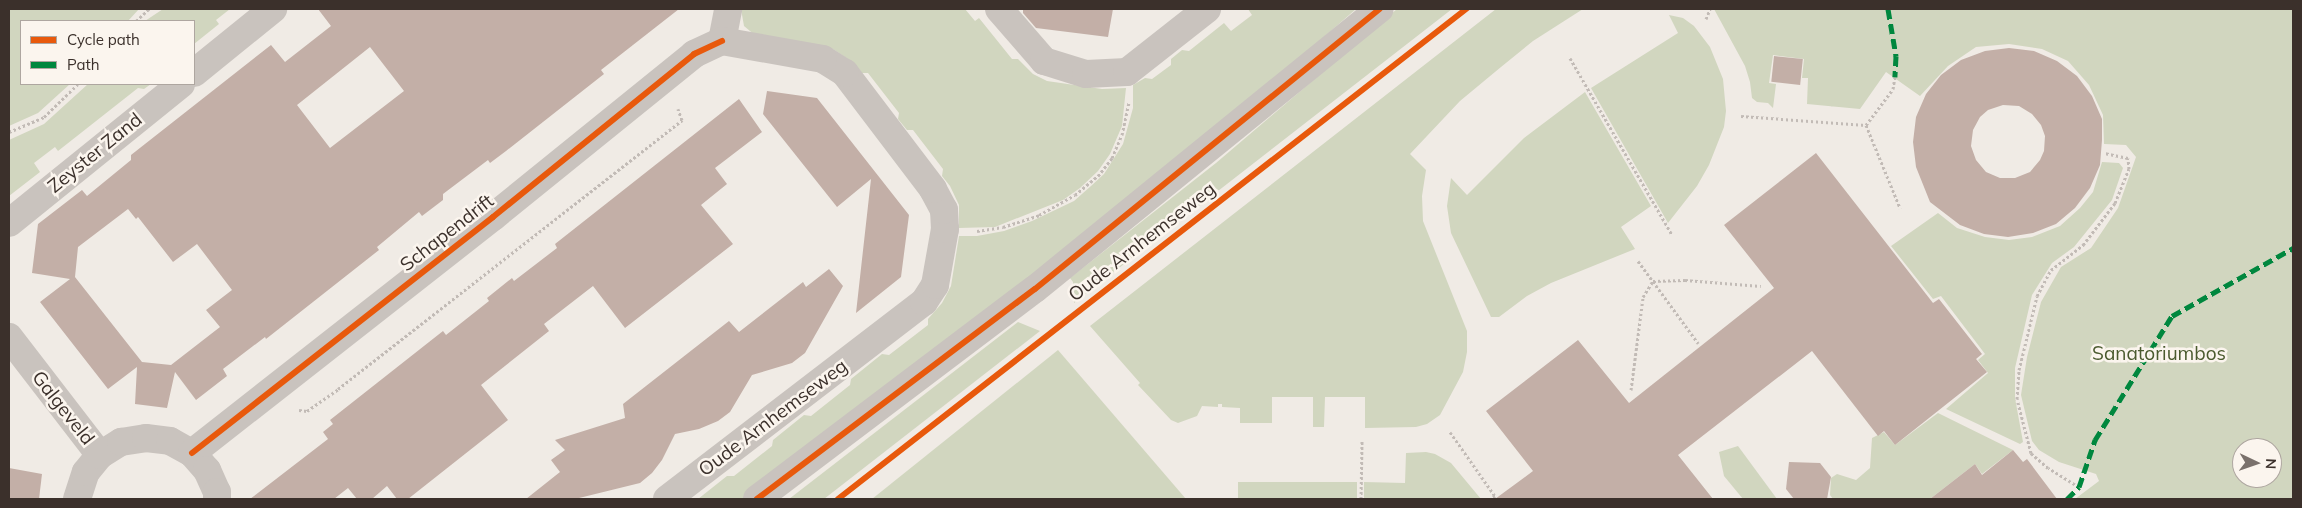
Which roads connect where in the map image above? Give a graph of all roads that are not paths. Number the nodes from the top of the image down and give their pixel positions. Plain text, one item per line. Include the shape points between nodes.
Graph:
1 (273, 9) edge
2 (728, 9) edge
3 (999, 9) edge
4 (1207, 9) edge
5 (1379, 9) edge
6 (722, 41) junction
7 (195, 72) edge
8 (180, 85) edge
9 (9, 223) edge
10 (9, 337) edge
11 (192, 453) junction
12 (100, 455) junction
13 (77, 499) edge
14 (217, 499) edge
15 (666, 499) edge
16 (757, 499) edge

1 - 7 street
2 - 6 street
3 - 4 street via 1044,61 1086,74 1128,70
5 - 16 street, Oude Arnhemseweg via 1035,289
6 - 11 street, Schapendrift via 694,54
6 - 15 street, Oude Arnhemseweg via 823,59 845,73 933,189 944,210 945,229 936,285 924,302
8 - 9 street, Zeyster Zand
10 - 12 street, Galgeveld
11 - 12 street via 170,441 146,438 121,442
11 - 14 street via 208,470
12 - 13 street via 86,472

